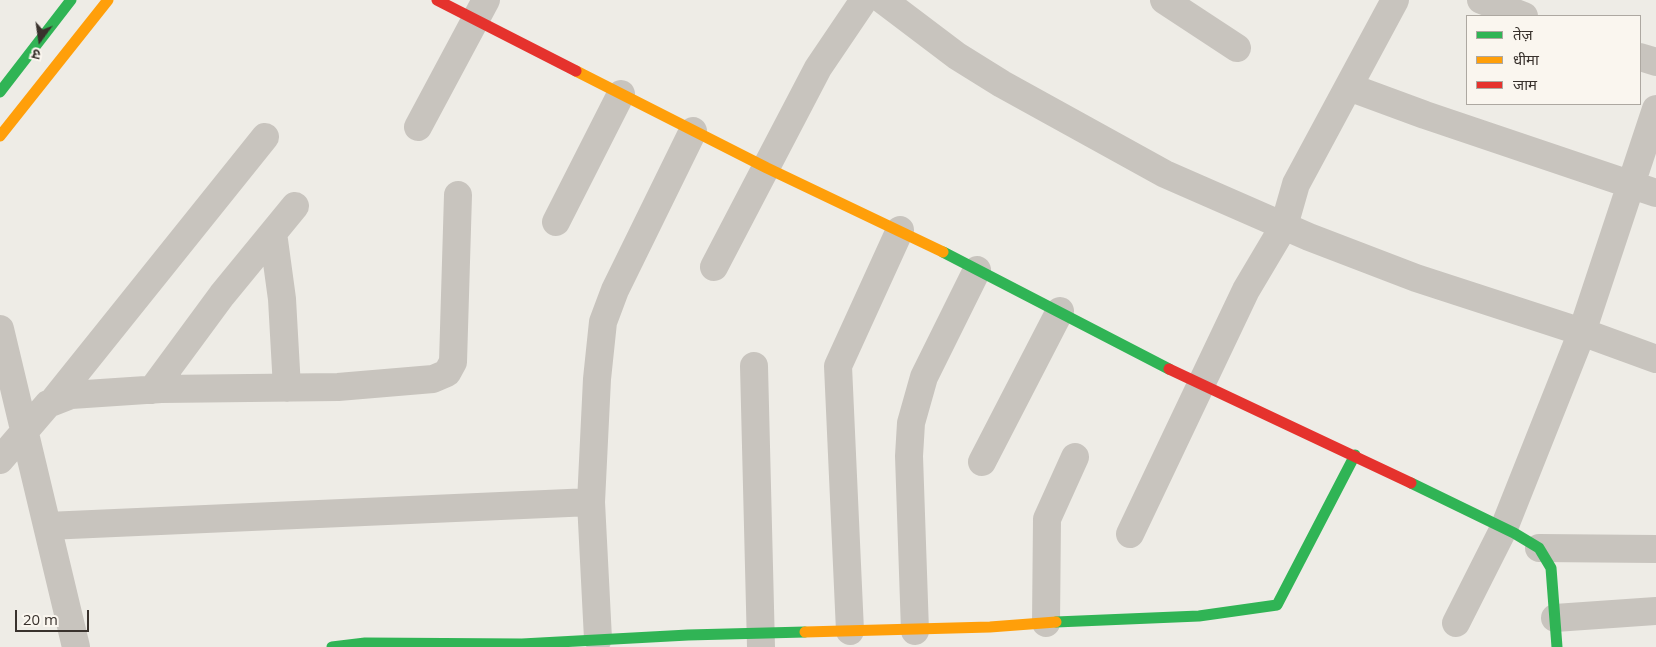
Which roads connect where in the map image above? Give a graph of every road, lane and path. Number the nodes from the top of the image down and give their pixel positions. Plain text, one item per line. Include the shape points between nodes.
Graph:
1 (71, 0) edge
2 (108, 0) edge
3 (437, 0) edge
4 (883, 0) edge
5 (1164, 0) edge
6 (1395, 0) edge
7 (1482, 0) edge
8 (855, 3) edge
9 (481, 10) edge
10 (1521, 15) edge
11 (1237, 48) dead end
12 (1641, 57) edge
13 (1656, 62) edge
14 (3, 81) edge
15 (1349, 87) junction
16 (621, 94) junction
17 (1656, 109) edge
18 (418, 126) dead end
19 (693, 131) junction
20 (0, 136) edge
21 (265, 137) dead end
22 (767, 168) junction
23 (1644, 188) edge
24 (458, 195) dead end
25 (294, 206) dead end
26 (556, 222) dead end
27 (1284, 226) junction
28 (900, 230) junction
29 (272, 233) junction
30 (714, 267) dead end
31 (977, 270) junction
32 (1060, 311) junction
33 (0, 329) edge
34 (1582, 332) junction
35 (1656, 359) edge
36 (754, 366) dead end
37 (1200, 385) junction
38 (287, 388) junction
39 (152, 390) junction
40 (54, 400) junction
41 (25, 430) junction
42 (1355, 455) junction
43 (1075, 457) dead end
44 (0, 460) edge
45 (982, 462) dead end
46 (590, 502) junction
47 (47, 526) junction
48 (1504, 528) junction
49 (1130, 534) dead end
50 (1539, 548) junction
51 (1656, 549) edge
52 (1656, 611) edge
53 (1555, 618) junction
54 (1456, 622) dead end
55 (1046, 623) junction
56 (915, 630) junction
57 (850, 631) junction
58 (598, 640) junction
59 (761, 640) edge
60 (76, 647) edge
61 (332, 647) edge
62 (1557, 647) edge

1 - 14 street
2 - 20 street
3 - 9 street
4 - 27 street via 957,56 1002,84 1165,174
5 - 11 street
6 - 15 street
7 - 10 street
8 - 22 street
9 - 16 street
9 - 18 street
12 - 13 street
15 - 23 street via 1434,119
15 - 27 street via 1296,184
16 - 19 street
16 - 26 street
17 - 23 street
19 - 22 street
19 - 46 street via 615,290 603,322
21 - 40 street
22 - 28 street
22 - 30 street
23 - 34 street
24 - 38 street via 453,362 447,373 432,379 338,388
25 - 29 street
27 - 34 street via 1459,293
27 - 37 street via 1246,290
28 - 31 street
28 - 57 street via 838,366
29 - 38 street via 282,299
29 - 39 street
31 - 32 street
31 - 56 street via 924,377 911,423 909,456
32 - 37 street
32 - 45 street
33 - 41 street
34 - 35 street
34 - 48 street
36 - 59 street
37 - 42 street
37 - 49 street
38 - 39 street
39 - 40 street via 89,393
40 - 41 street
41 - 44 street
41 - 47 street
42 - 48 street
42 - 55 street via 1277,605 1199,616
43 - 55 street via 1047,519
46 - 47 street
46 - 58 street
47 - 60 street
48 - 50 street
48 - 54 street
50 - 51 street
50 - 53 street via 1551,568
52 - 53 street
53 - 62 street
55 - 56 street
56 - 57 street
57 - 59 street
58 - 59 street
58 - 61 street via 522,644 365,643

